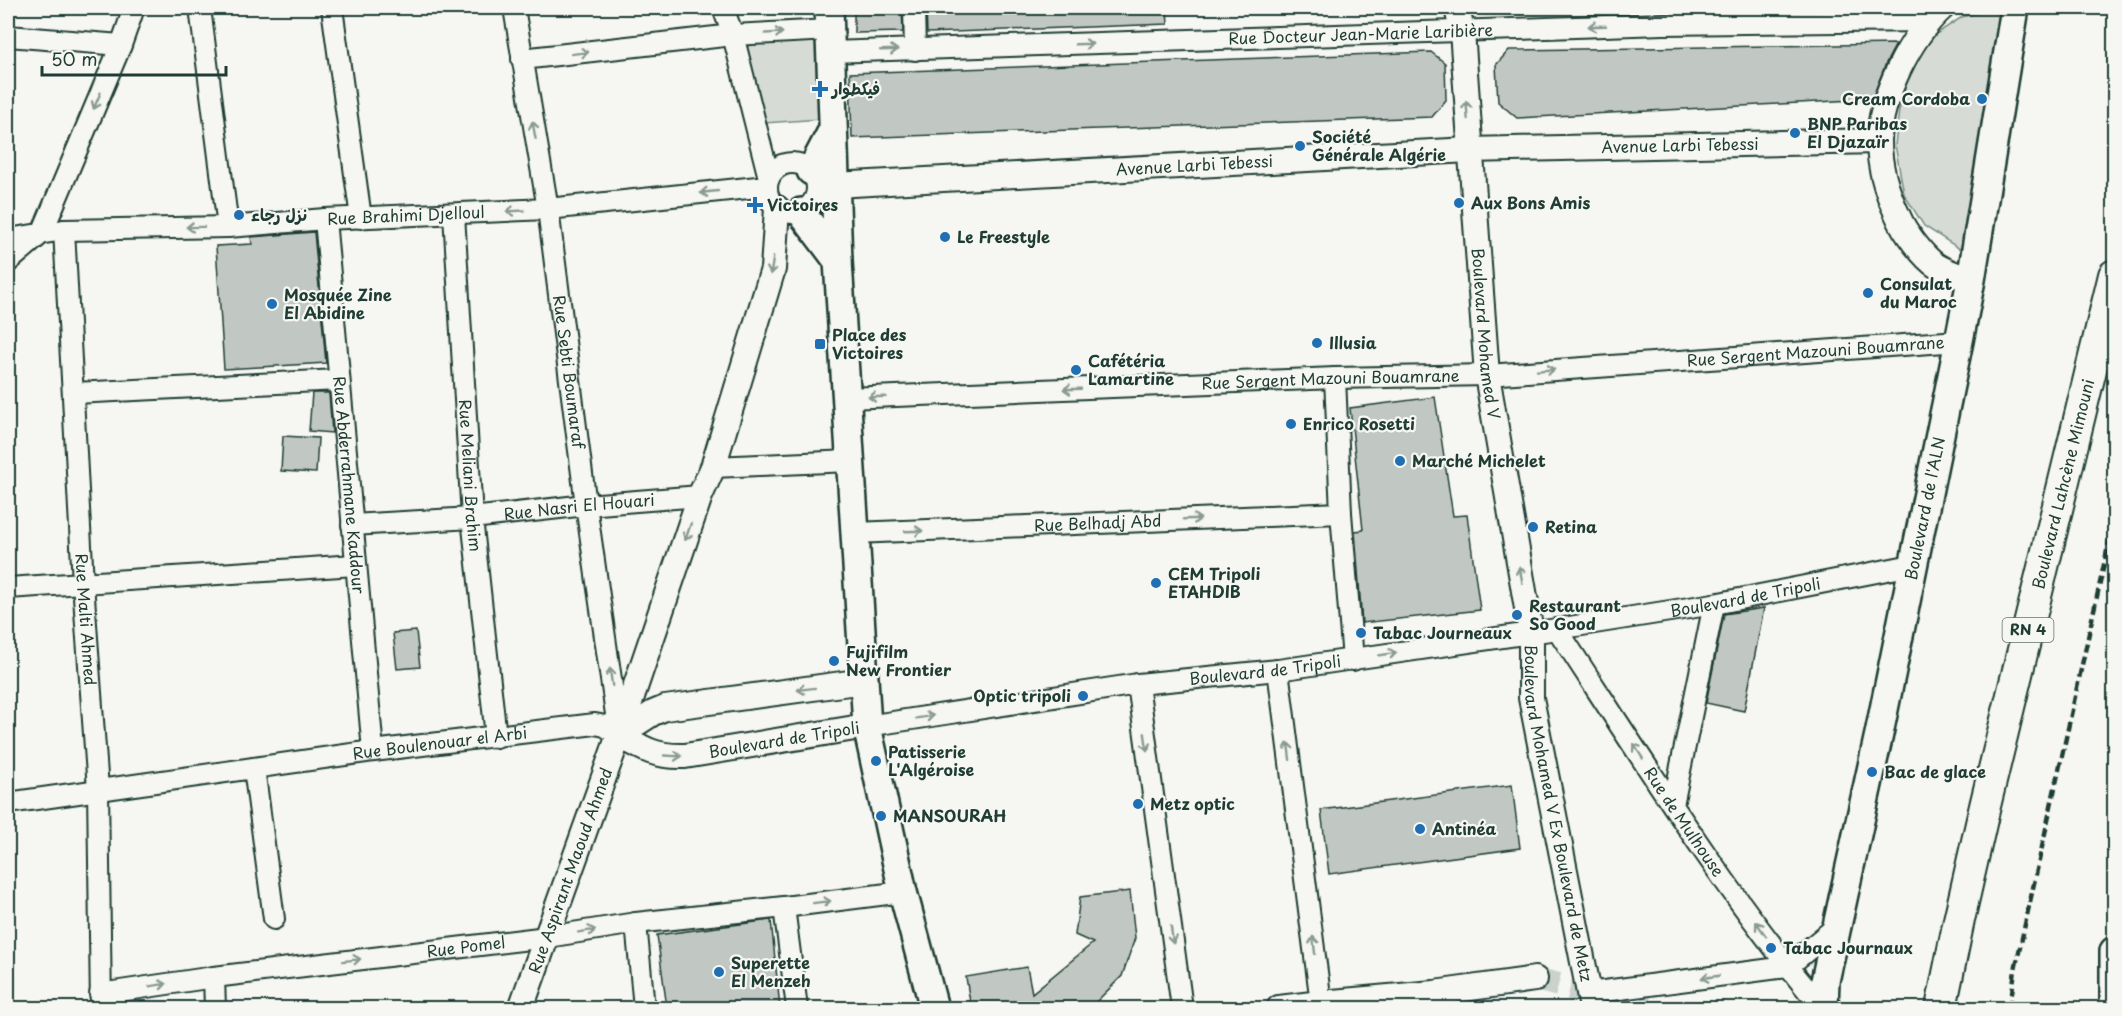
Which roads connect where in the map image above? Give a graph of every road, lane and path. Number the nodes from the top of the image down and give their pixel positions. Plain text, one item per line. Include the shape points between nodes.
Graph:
1 (134, 8) edge
2 (200, 8) edge
3 (332, 8) edge
4 (514, 8) edge
5 (723, 8) edge
6 (914, 8) edge
7 (1468, 8) edge
8 (2015, 8) edge
9 (1935, 14) edge
10 (1663, 16) edge
11 (1460, 19) edge
12 (830, 30) edge
13 (733, 35) junction
14 (8, 36) edge
15 (121, 45) junction
16 (915, 50) junction
17 (522, 59) junction
18 (832, 130) junction
19 (1879, 141) junction
20 (1470, 150) junction
21 (811, 171) junction
22 (835, 185) junction
23 (779, 196) junction
24 (548, 209) junction
25 (454, 214) junction
26 (361, 218) junction
27 (325, 219) junction
28 (228, 227) junction
29 (64, 230) junction
30 (42, 233) junction
31 (8, 239) edge
32 (838, 261) junction
33 (8, 262) edge
34 (2115, 275) edge
35 (1971, 280) junction
36 (1959, 341) junction
37 (1487, 375) junction
38 (1335, 378) junction
39 (339, 380) junction
40 (74, 393) junction
41 (847, 398) junction
42 (850, 461) junction
43 (713, 467) junction
44 (700, 496) junction
45 (586, 505) junction
46 (1341, 513) junction
47 (472, 518) junction
48 (352, 525) junction
49 (855, 533) junction
50 (356, 565) junction
51 (1912, 565) junction
52 (83, 583) junction
53 (8, 588) edge
54 (1714, 604) junction
55 (1557, 628) junction
56 (1531, 632) junction
57 (1353, 660) junction
58 (1278, 670) junction
59 (864, 681) junction
60 (1138, 684) junction
61 (867, 726) junction
62 (619, 735) junction
63 (496, 737) junction
64 (373, 751) junction
65 (254, 768) junction
66 (98, 789) junction
67 (8, 803) edge
68 (1673, 806) junction
69 (903, 892) junction
70 (784, 907) junction
71 (274, 919) dead end
72 (636, 923) junction
73 (1837, 926) junction
74 (547, 937) junction
75 (2115, 951) edge
76 (1787, 967) junction
77 (213, 977) junction
78 (1535, 979) tunnel mouth
79 (101, 1001) edge
80 (1436, 1001) edge
81 (1591, 1001) edge
82 (1941, 1001) edge
83 (1321, 1003) junction
84 (215, 1008) edge
85 (521, 1008) edge
86 (644, 1008) edge
87 (797, 1008) edge
88 (934, 1008) edge
89 (1182, 1008) edge
90 (1279, 1008) edge
91 (1823, 1008) edge
92 (2114, 1008) edge

1 - 15 street
2 - 28 street
3 - 26 street
4 - 17 street, Rue Sebti Boumaraf
5 - 13 street
6 - 16 street
7 - 11 street
8 - 35 main road, Boulevard de l'ALN
9 - 10 street, Rue Docteur Jean-Marie Laribière
9 - 19 street via 1901,64 1887,98
10 -> 11 street, Rue Docteur Jean-Marie Laribière
16 -> 11 street, Rue Docteur Jean-Marie Laribière
20 -> 11 street, Boulevard Mohamed V
13 -> 12 street, Rue Docteur Jean-Marie Laribière
12 -> 16 street, Rue Docteur Jean-Marie Laribière
12 - 18 main road
17 -> 13 street, Rue Docteur Jean-Marie Laribière
13 - 23 street
14 - 15 street
15 -> 30 street
24 -> 17 street, Rue Sebti Boumaraf
18 - 21 main road
18 - 22 main road
19 - 20 street, Avenue Larbi Tebessi
19 - 35 street via 1886,190 1905,231 1936,266
20 - 22 street, Avenue Larbi Tebessi
20 - 37 street, Boulevard Mohamed V
21 - 23 street via 804,166 780,166
21 - 23 street via 816,178 817,194 808,208
22 - 32 main road
23 -> 24 street, Rue Brahimi Djelloul
23 - 32 main road
23 -> 43 street, Rue Aspirant Maoud Ahmed via 773,269
24 -> 25 street, Rue Brahimi Djelloul
24 - 45 street, Rue Sebti Boumaraf
25 - 26 street, Rue Brahimi Djelloul
25 - 47 street, Rue Meliani Brahim
26 - 27 street, Rue Brahimi Djelloul
27 - 28 street, Rue Brahimi Djelloul
27 - 39 street, Rue Abderrahmane Kaddour
28 -> 29 street, Rue Brahimi Djelloul
29 - 30 street, Rue Brahimi Djelloul
29 - 40 street, Rue Malti Ahmed
30 - 31 street, Rue Brahimi Djelloul
30 - 33 street
32 - 41 main road
34 - 82 main road, Boulevard Lahcène Mimouni / RN 4
35 - 36 main road, Boulevard de l'ALN
37 -> 36 street, Rue Sergent Mazouni Bouamrane
36 - 51 main road, Boulevard de l'ALN
37 - 38 street, Rue Sergent Mazouni Bouamrane
56 -> 37 street, Boulevard Mohamed V
38 -> 41 street, Rue Sergent Mazouni Bouamrane
38 - 46 street
39 - 40 street
39 - 48 street, Rue Abderrahmane Kaddour
40 - 52 street, Rue Malti Ahmed
41 - 42 main road
42 - 43 street
42 - 49 main road
43 - 44 street, Rue Aspirant Maoud Ahmed
44 - 45 street, Rue Nasri El Houari
44 -> 62 street, Rue Aspirant Maoud Ahmed
45 - 47 street, Rue Nasri El Houari
62 -> 45 street, Rue Sebti Boumaraf
49 -> 46 street, Rue Belhadj Abd
46 - 57 street
47 - 48 street, Rue Nasri El Houari
47 - 63 street, Rue Meliani Brahim
48 - 50 street, Rue Abderrahmane Kaddour
49 - 59 main road
50 - 52 street
50 - 64 street, Rue Abderrahmane Kaddour
51 - 54 street, Boulevard de Tripoli
51 - 73 main road, Boulevard de l'ALN
52 - 53 street
52 - 66 street, Rue Malti Ahmed
54 - 55 street, Boulevard de Tripoli
54 - 68 street
55 - 56 street, Boulevard de Tripoli
68 -> 55 street, Rue de Mulhouse
57 -> 56 street, Boulevard de Tripoli
56 - 81 street, Boulevard Mohamed V Ex Boulevard de Metz via 1531,698
57 - 58 street, Boulevard de Tripoli
58 - 60 street, Boulevard de Tripoli
83 -> 58 street
59 - 61 main road
59 -> 62 street via 665,708
61 -> 60 street, Boulevard de Tripoli
60 -> 89 street
62 -> 61 street, Boulevard de Tripoli via 644,750 685,756
61 - 69 main road
62 - 63 street, Rue Boulenouar el Arbi via 595,724
62 - 74 street, Rue Aspirant Maoud Ahmed
63 - 64 street, Rue Boulenouar el Arbi
64 - 65 street, Rue Boulenouar el Arbi
65 - 66 street, Rue Boulenouar el Arbi
65 - 71 street
66 - 67 street, Rue Boulenouar el Arbi
66 - 79 street, Rue Malti Ahmed
76 -> 68 street, Rue de Mulhouse
70 -> 69 street, Rue Pomel
69 - 88 main road
70 - 72 street, Rue Pomel
70 - 87 street
74 -> 72 street, Rue Pomel
72 - 86 street
73 - 76 street
73 - 91 main road, Boulevard de l'ALN
77 -> 74 street, Rue Pomel
74 - 85 street, Rue Aspirant Maoud Ahmed
75 - 92 main road
76 -> 81 street
76 - 91 street, Rue de Mulhouse
79 -> 77 street, Rue Pomel
77 - 84 street
78 - 80 street
80 - 83 street
83 - 90 street

